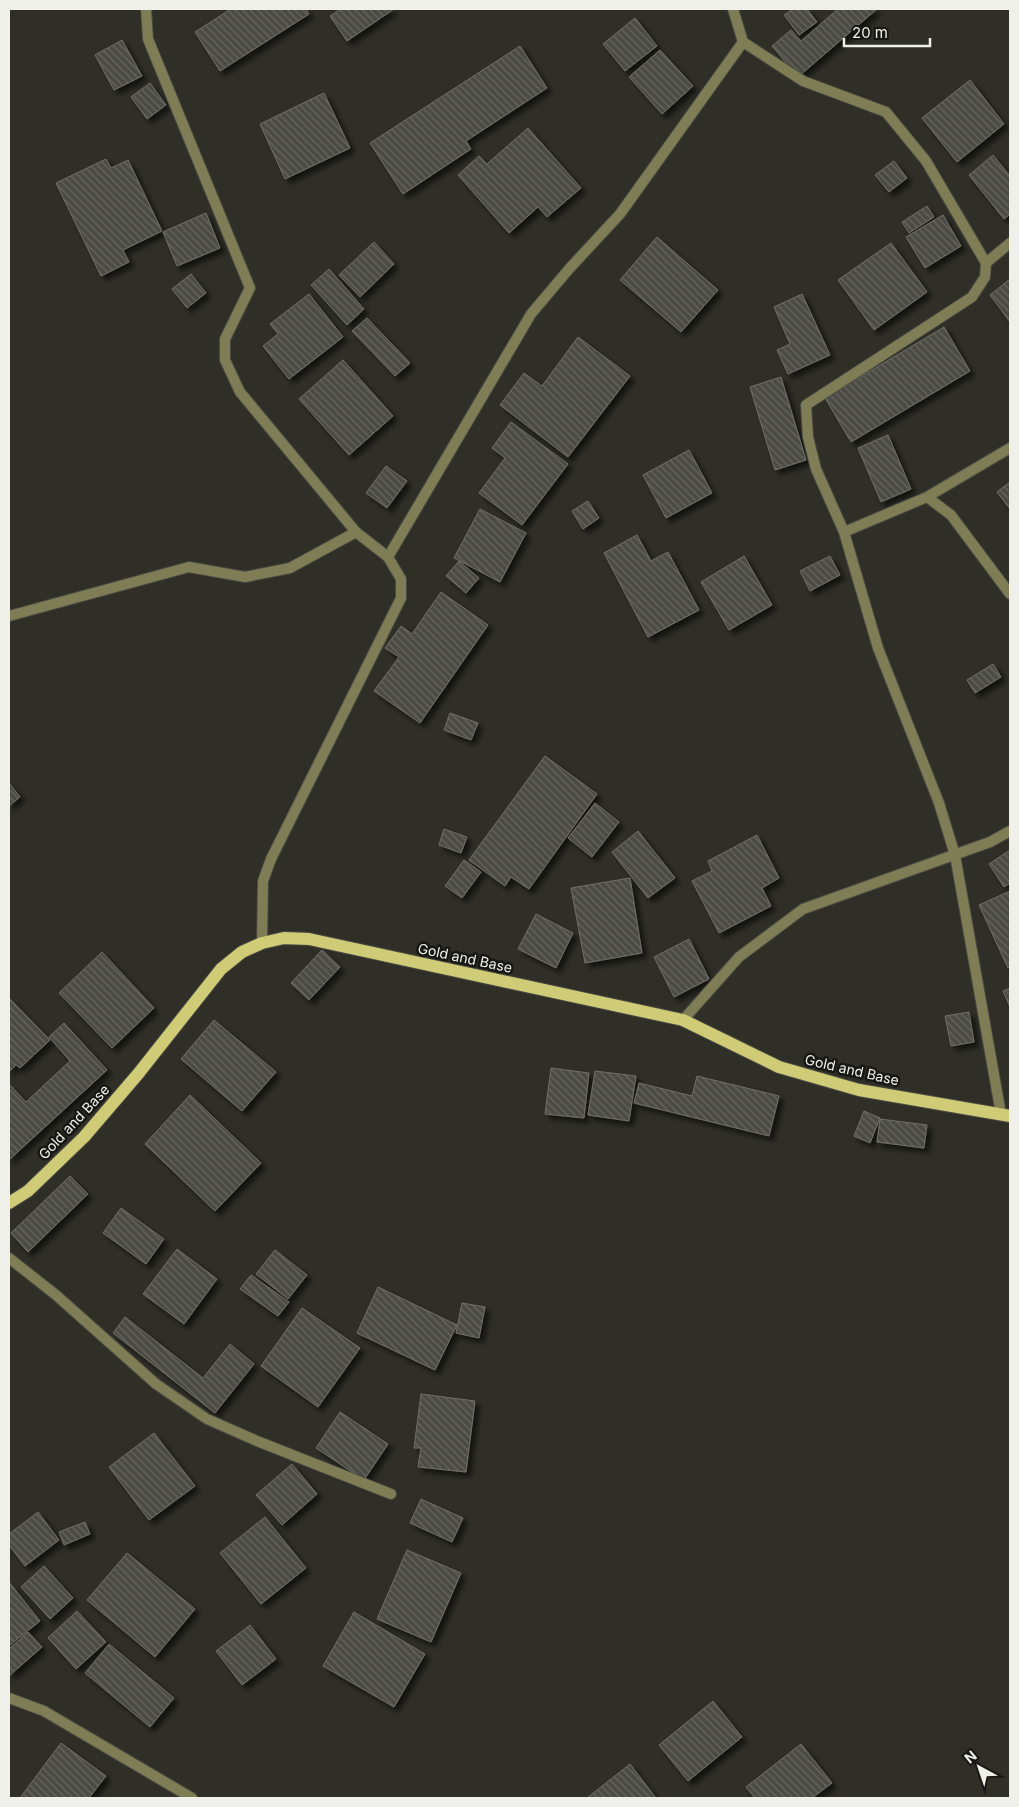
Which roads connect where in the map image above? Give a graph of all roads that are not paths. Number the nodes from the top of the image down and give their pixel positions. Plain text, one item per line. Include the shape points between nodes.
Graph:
1 (146, 9) edge
2 (733, 9) edge
3 (742, 42) junction
4 (1010, 243) edge
5 (986, 263) junction
6 (1010, 448) edge
7 (927, 497) junction
8 (356, 532) junction
9 (844, 532) junction
10 (388, 557) junction
11 (1010, 594) edge
12 (9, 616) edge
13 (1010, 830) edge
14 (955, 855) junction
15 (262, 943) junction
16 (683, 1020) junction
17 (1006, 1115) edge
18 (9, 1203) edge
19 (9, 1258) edge
20 (390, 1494) dead end
21 (9, 1698) edge
22 (192, 1798) edge

1 - 8 street via 148,39 250,288 225,340 225,360 240,392
2 - 3 street
3 - 5 street via 802,80 886,112 926,161
3 - 10 street via 620,214 531,314
4 - 5 street
5 - 9 street via 985,277 972,297 806,405 808,436 816,469
6 - 7 street
7 - 9 street
7 - 11 street via 951,515
8 - 10 street
8 - 12 street via 290,568 245,577 189,567
9 - 14 street via 878,648 939,803
10 - 15 street via 401,579 401,598 271,859 263,881
13 - 14 street via 990,842
14 - 16 street via 803,909 739,957
14 - 17 street
15 - 16 main road, Gold and Base via 284,938 309,939
15 - 18 main road, Gold and Base via 242,952 221,969 84,1137 28,1191
16 - 17 main road, Gold and Base via 778,1067 859,1090
19 - 20 street via 156,1384 207,1419
21 - 22 street via 44,1711

